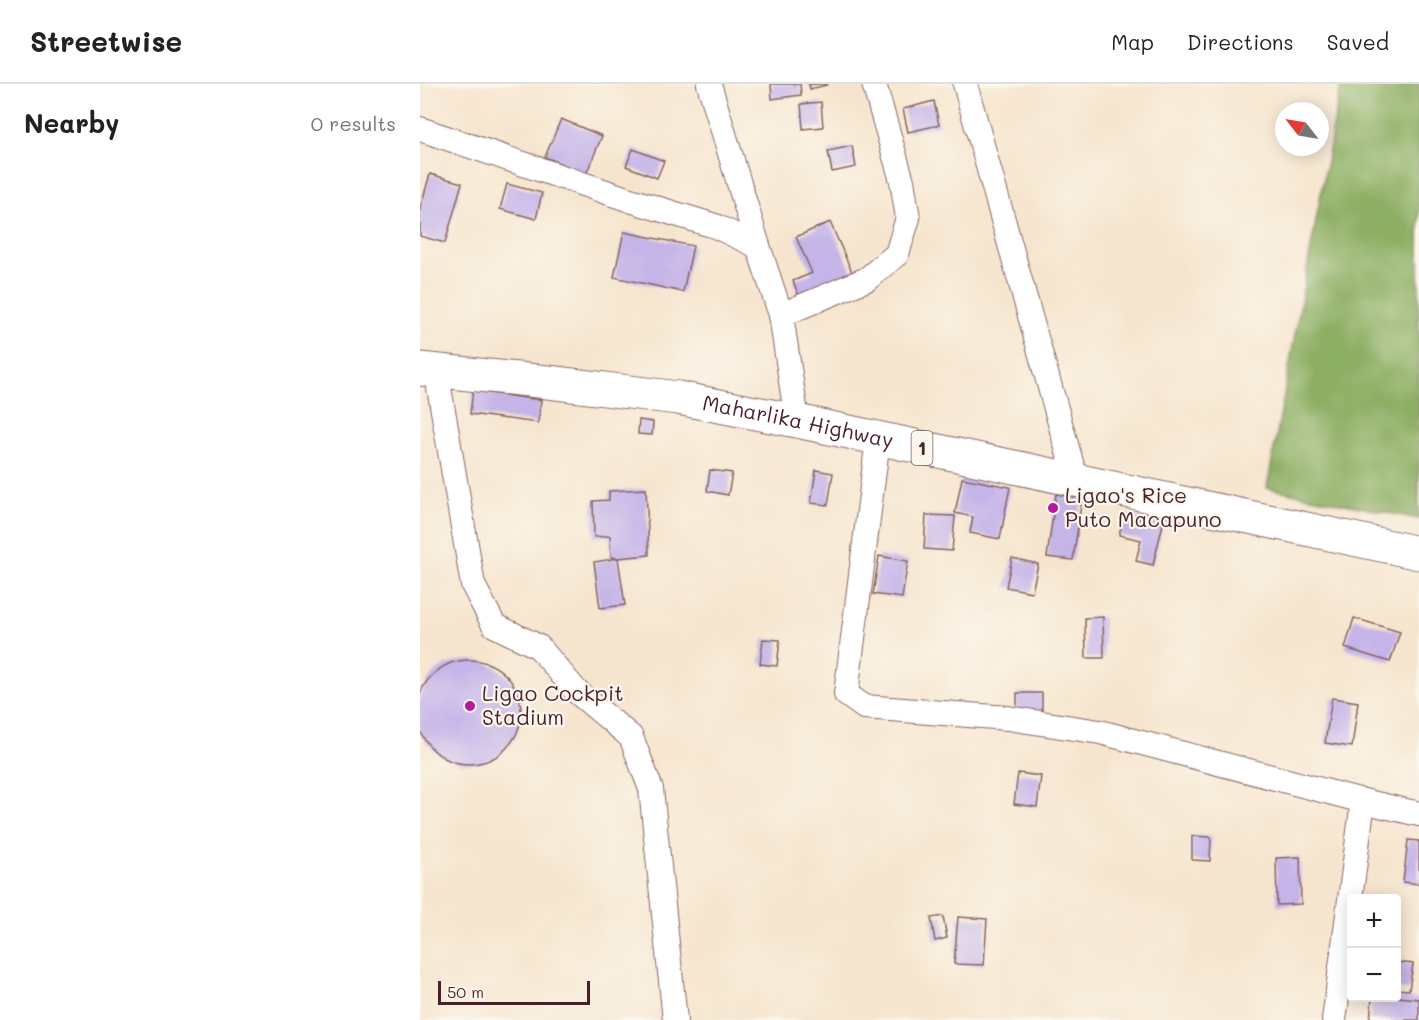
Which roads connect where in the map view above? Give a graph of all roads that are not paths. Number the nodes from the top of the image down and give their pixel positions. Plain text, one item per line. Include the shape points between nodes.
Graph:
1 (709, 84) edge
2 (874, 84) edge
3 (966, 84) edge
4 (420, 129) edge
5 (758, 246) junction
6 (782, 315) junction
7 (428, 369) edge
8 (797, 421) junction
9 (878, 439) junction
10 (1076, 480) junction
11 (1419, 553) edge
12 (1363, 801) junction
13 (1419, 813) edge
14 (675, 1020) edge
15 (1334, 1020) edge

1 - 5 street
2 - 6 street via 902,181 908,218 897,254 867,279
3 - 10 street
4 - 5 street via 715,226
5 - 6 street
6 - 8 street
7 - 8 highway, Maharlika Highway / 1 via 678,398
7 - 14 street via 473,585 488,615 494,625 539,647 576,691 631,737 651,789
8 - 9 highway, Maharlika Highway / 1
9 - 10 highway, Maharlika Highway / 1
9 - 12 street via 846,694 864,707 1008,718 1101,732
10 - 11 highway, Maharlika Highway / 1
12 - 13 street
12 - 15 street

